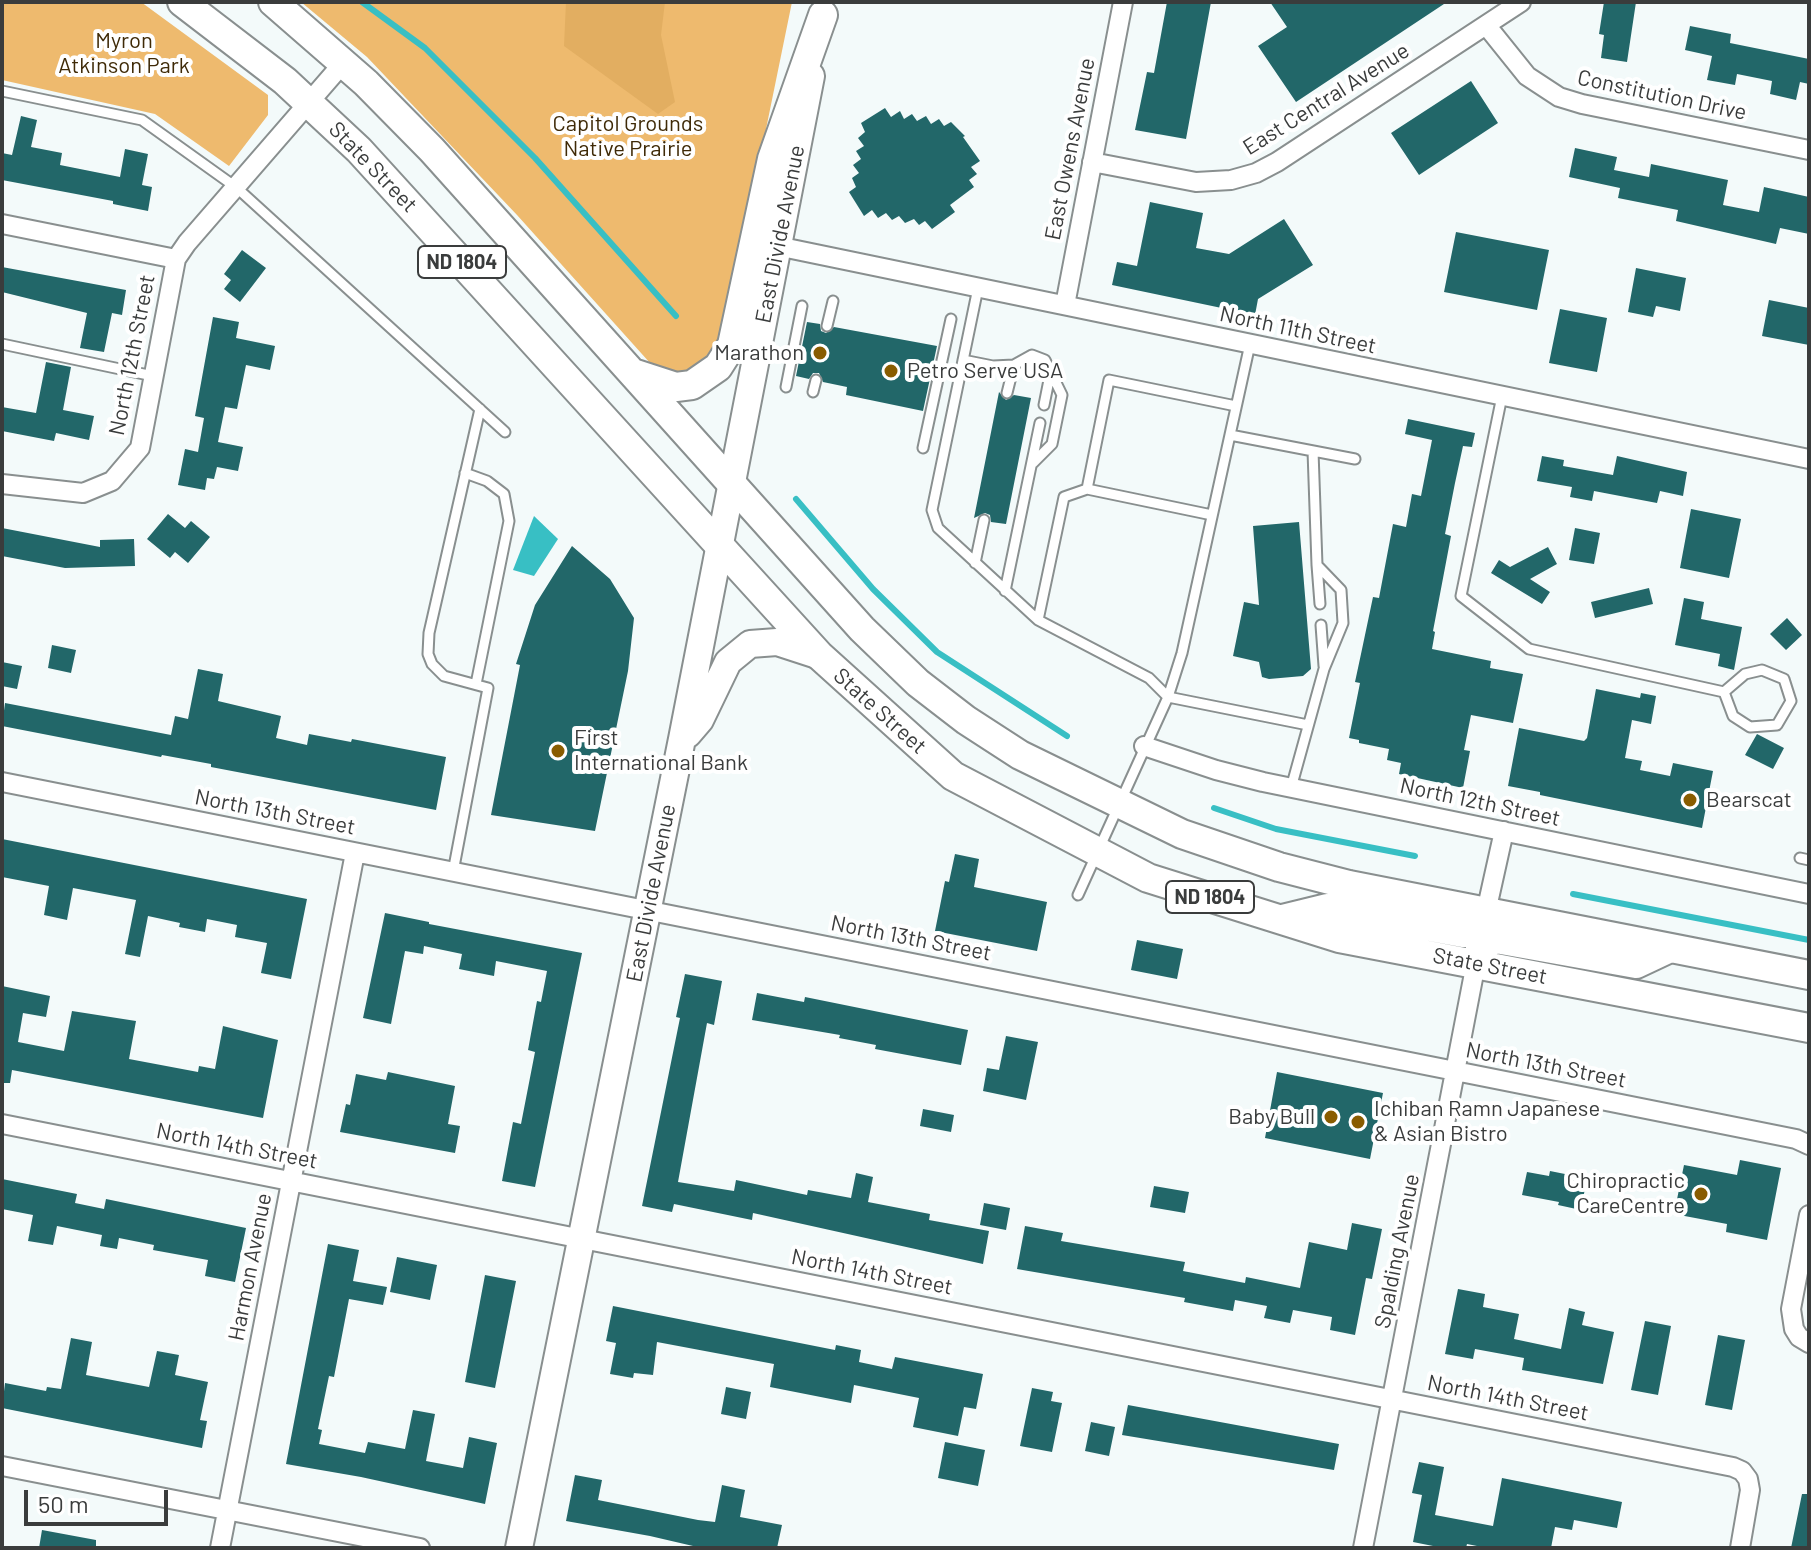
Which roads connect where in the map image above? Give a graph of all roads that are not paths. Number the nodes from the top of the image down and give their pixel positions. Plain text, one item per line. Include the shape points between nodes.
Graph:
1 (182, 2) edge
2 (273, 2) edge
3 (1123, 2) edge
4 (1521, 2) edge
5 (825, 8) edge
6 (1486, 25) junction
7 (344, 62) junction
8 (2, 91) edge
9 (309, 102) junction
10 (1809, 150) edge
11 (1092, 162) junction
12 (237, 188) junction
13 (2, 224) edge
14 (777, 246) junction
15 (176, 259) junction
16 (978, 288) junction
17 (833, 301) dead end
18 (1065, 305) junction
19 (802, 306) dead end
20 (951, 319) dead end
21 (827, 326) dead end
22 (2, 344) edge
23 (1250, 344) junction
24 (963, 360) junction
25 (1014, 365) junction
26 (1051, 370) junction
27 (632, 372) junction
28 (153, 376) junction
29 (816, 380) dead end
30 (786, 387) dead end
31 (813, 392) dead end
32 (1007, 393) dead end
33 (1502, 396) junction
34 (1044, 405) dead end
35 (1236, 406) junction
36 (480, 409) junction
37 (1040, 423) dead end
38 (505, 432) dead end
39 (1230, 435) junction
40 (923, 448) dead end
41 (1313, 451) junction
42 (1355, 459) dead end
43 (1809, 459) edge
44 (1033, 463) junction
45 (465, 473) junction
46 (731, 482) junction
47 (2, 484) edge
48 (1087, 489) junction
49 (1212, 515) junction
50 (984, 520) dead end
51 (720, 546) junction
52 (975, 563) junction
53 (1317, 565) junction
54 (1005, 591) junction
55 (1320, 604) dead end
56 (1038, 620) junction
57 (1321, 625) dead end
58 (820, 656) junction
59 (1324, 669) junction
60 (476, 684) junction
61 (1724, 692) junction
62 (1168, 697) junction
63 (1308, 725) junction
64 (682, 739) junction
65 (1144, 746) junction
66 (2, 782) edge
67 (1291, 788) junction
68 (1119, 805) junction
69 (1504, 831) junction
70 (355, 853) junction
71 (1096, 853) junction
72 (453, 872) junction
73 (1809, 894) edge
74 (1078, 895) dead end
75 (647, 910) junction
76 (1486, 912) junction
77 (1281, 919) junction
78 (1670, 948) junction
79 (1476, 963) junction
80 (1809, 975) edge
81 (1809, 1028) edge
82 (1457, 1071) junction
83 (2, 1124) edge
84 (1809, 1145) edge
85 (291, 1181) junction
86 (1809, 1215) edge
87 (581, 1239) junction
88 (1809, 1343) edge
89 (1392, 1399) junction
90 (2, 1466) edge
91 (227, 1510) junction
92 (220, 1548) edge
93 (420, 1548) edge
94 (519, 1548) edge
95 (1363, 1548) edge
96 (1740, 1548) edge

1 - 9 main road, State Street / ND 1804
2 - 7 main road, ND 1804
3 - 11 street, East Owens Avenue
4 - 6 street, East Central Avenue
5 - 14 street, East Divide Avenue
5 - 27 main road via 772,159 732,345 718,367 692,385 676,387
6 - 10 street, Constitution Drive via 1517,67 1559,97
6 - 11 street, East Central Avenue via 1256,173 1196,182
7 - 9 street, North 12th Street
7 - 27 main road, ND 1804 via 432,150
8 - 12 lane via 142,120
9 - 12 street, North 12th Street
9 - 51 main road, State Street / ND 1804 via 389,181
11 - 18 street, East Owens Avenue
12 - 15 street, North 12th Street
12 - 36 lane
13 - 15 street
14 - 16 street, North 11th Street
14 - 46 street, East Divide Avenue
15 - 28 street, North 12th Street
16 - 18 street, North 11th Street
16 - 24 lane
17 - 21 lane
18 - 23 street, North 11th Street
19 - 30 lane
20 - 40 lane
22 - 28 lane
23 - 33 street, North 11th Street
23 - 35 lane
24 - 25 lane
24 - 52 lane via 932,510 938,528
25 - 26 lane via 1032,355 1045,360
25 - 32 lane
26 - 34 lane
26 - 44 lane via 1062,395 1052,444
27 - 46 main road, ND 1804
28 - 47 street, North 12th Street via 140,448 112,481 83,493
29 - 31 lane
33 - 43 street, North 11th Street
33 - 61 lane via 1461,596 1529,649
35 - 39 lane
35 - 48 lane via 1109,380
36 - 38 lane
36 - 45 lane
37 - 44 lane
39 - 41 lane
39 - 49 lane
41 - 42 lane
41 - 53 lane
44 - 54 lane
45 - 60 lane via 504,494 509,521
45 - 60 lane via 428,654 444,676
46 - 51 street, East Divide Avenue
46 - 68 main road, ND 1804 via 862,629 918,683 1020,755
48 - 49 lane
48 - 56 lane via 1064,497
49 - 62 lane
50 - 52 lane
51 - 58 main road, State Street / ND 1804
51 - 64 street, East Divide Avenue
52 - 54 lane
53 - 55 lane
53 - 59 lane via 1341,590 1342,601 1343,623
54 - 56 lane
56 - 62 lane via 1149,678
57 - 59 lane
58 - 64 street via 777,642 750,644 728,662 700,720
58 - 71 main road, State Street / ND 1804 via 953,776
59 - 63 lane
60 - 72 lane via 488,688 489,696
61 - 61 lane via 1745,674 1762,670 1784,679 1791,701 1777,725 1750,727 1733,716
62 - 63 lane
62 - 65 lane
63 - 67 lane
64 - 75 street, East Divide Avenue
65 - 67 street, North 12th Street
65 - 68 lane
66 - 70 street, North 13th Street
67 - 69 street, North 12th Street
68 - 71 lane
68 - 76 main road, ND 1804 via 1245,857
69 - 73 street, North 12th Street
69 - 76 street
70 - 72 street, North 13th Street
70 - 85 street, Harmon Avenue
71 - 74 lane
71 - 77 main road, State Street / ND 1804 via 1148,878
72 - 75 street, North 13th Street
75 - 82 street, North 13th Street
75 - 87 street, East Divide Avenue
76 - 77 main road via 1473,932 1463,933 1327,908
76 - 78 main road, ND 1804
77 - 79 main road, State Street / ND 1804 via 1339,938
78 - 79 main road via 1636,964 1496,939 1481,946
78 - 80 main road, ND 1804
79 - 81 main road, State Street / ND 1804
79 - 82 street, Spalding Avenue
82 - 84 street, North 13th Street
82 - 89 street, Spalding Avenue
83 - 85 street, North 14th Street
85 - 87 street, North 14th Street
85 - 91 street, Harmon Avenue
86 - 88 street via 1791,1309 1794,1329
87 - 89 street, North 14th Street
87 - 94 street, East Divide Avenue
89 - 95 street, Spalding Avenue
89 - 96 street, North 14th Street via 1733,1467 1748,1479 1750,1490
90 - 91 street
91 - 92 street, Harmon Avenue
91 - 93 street

